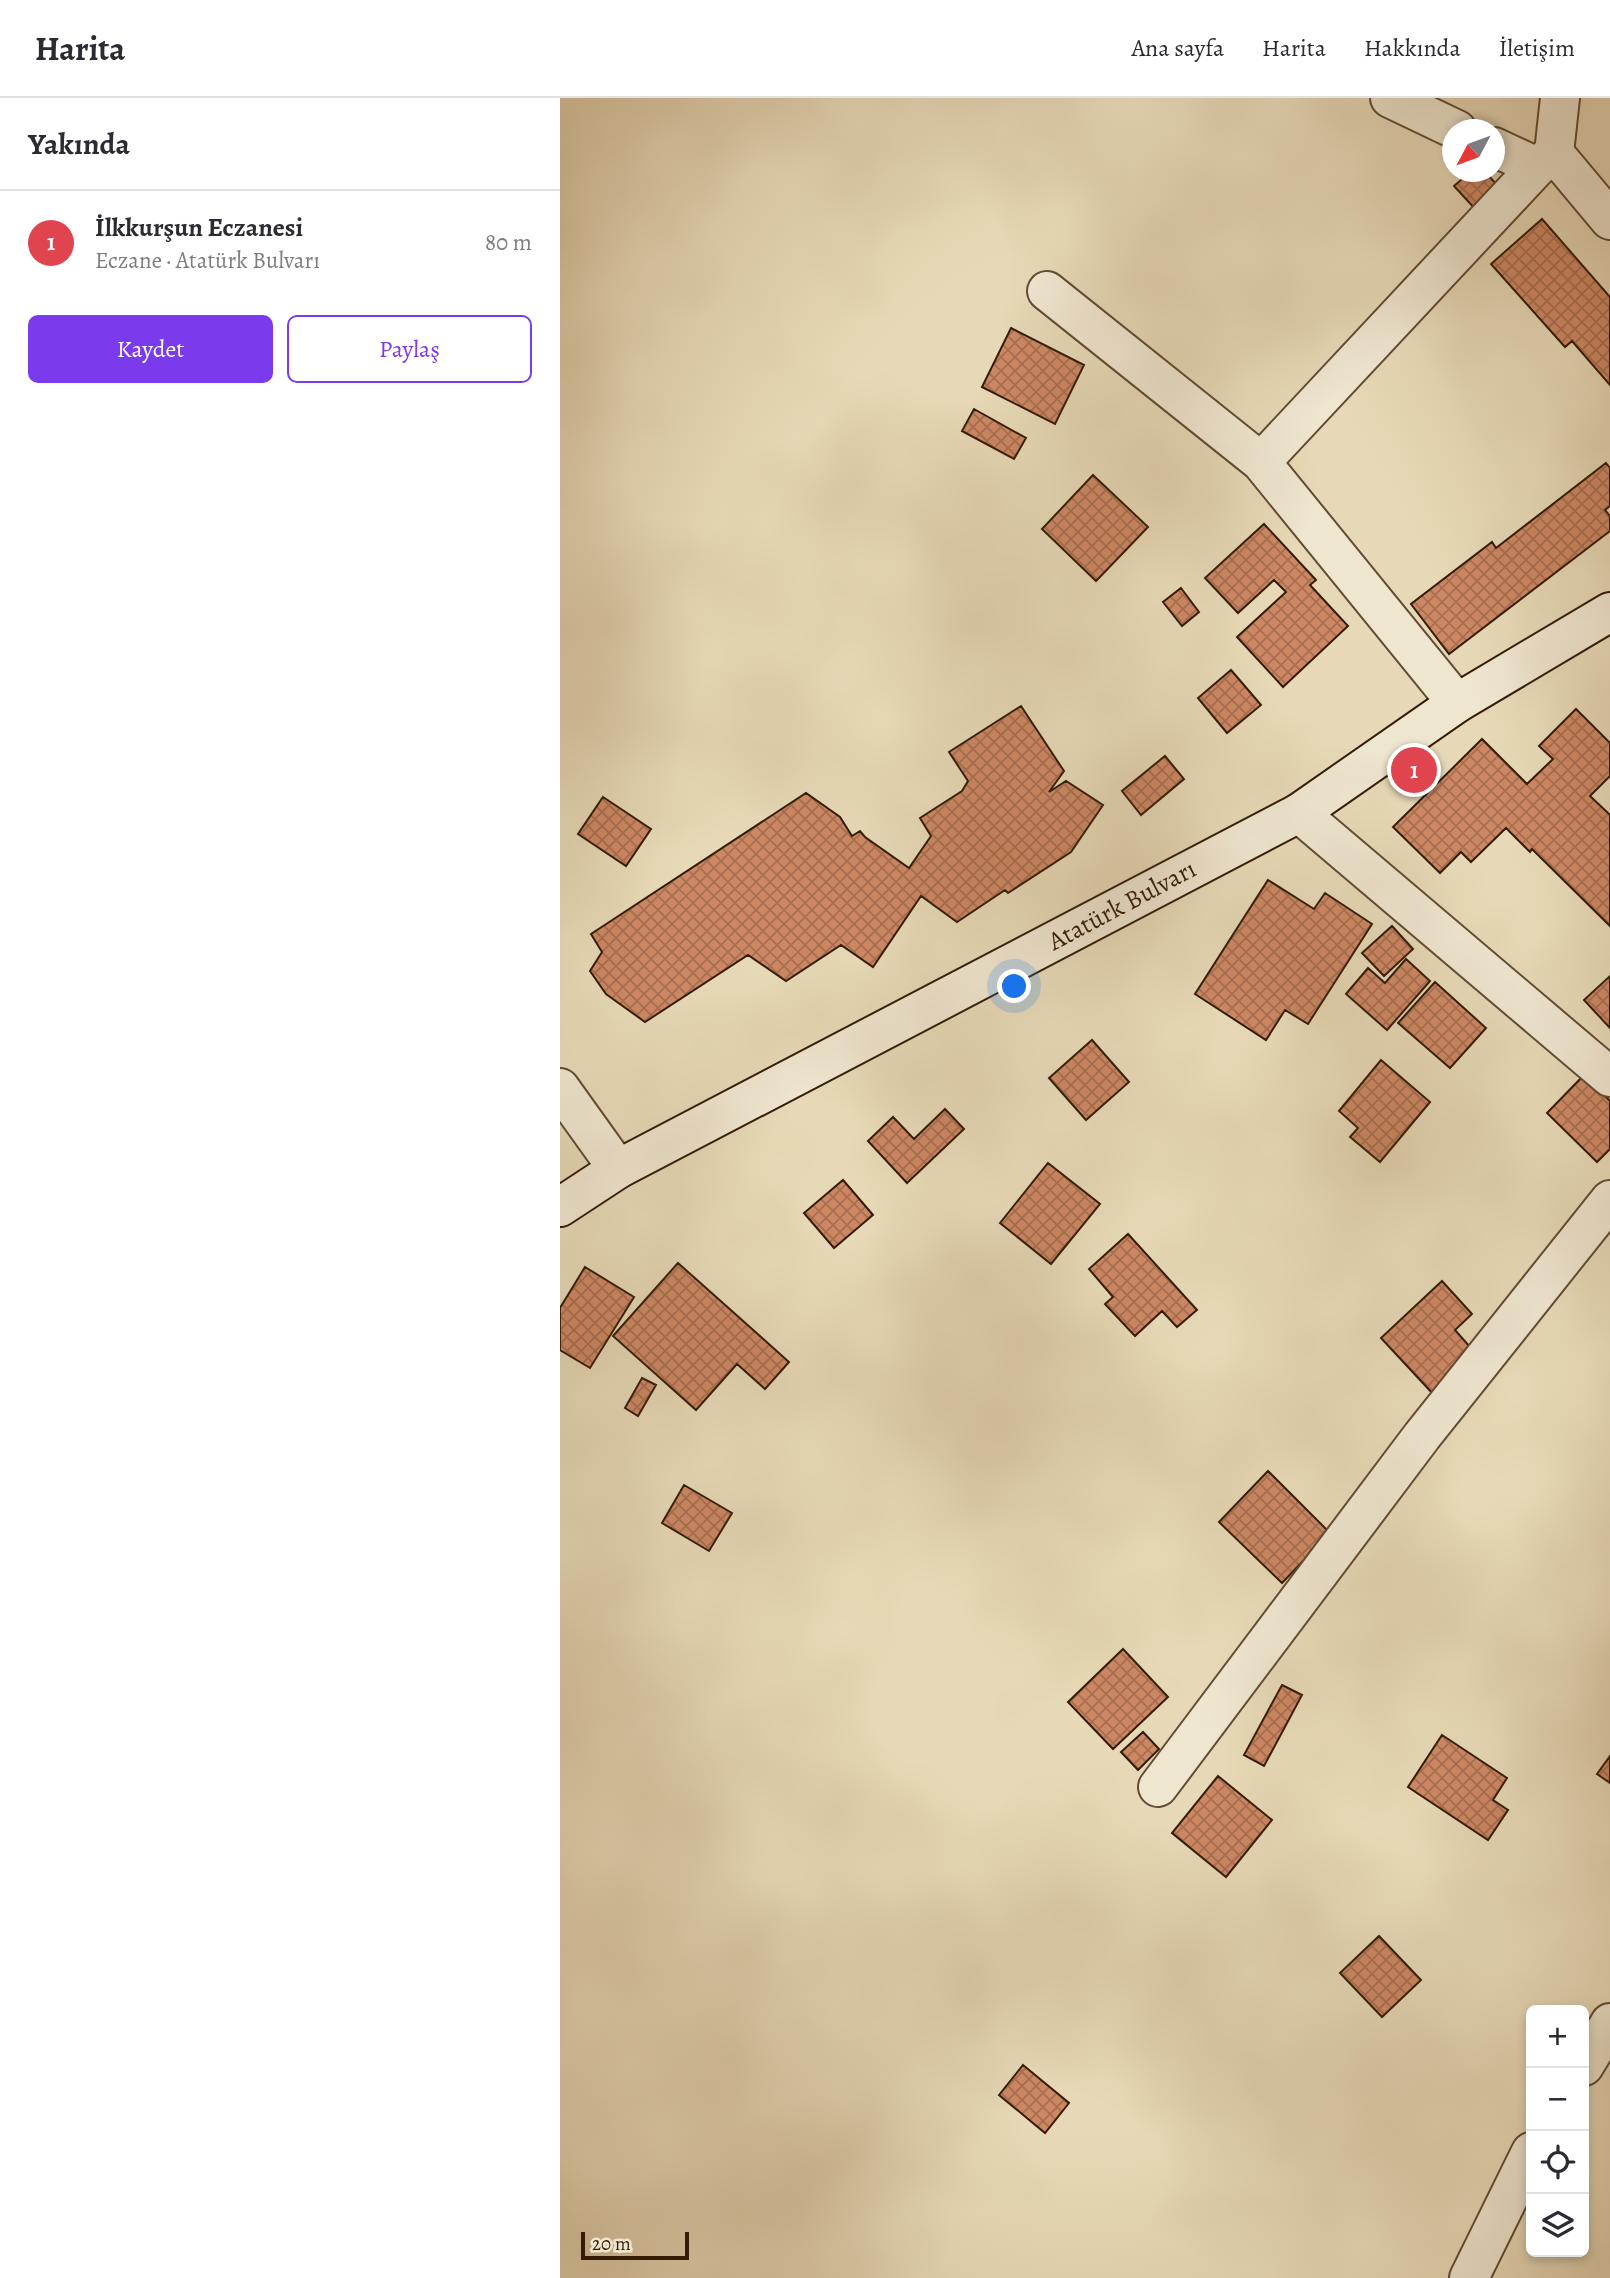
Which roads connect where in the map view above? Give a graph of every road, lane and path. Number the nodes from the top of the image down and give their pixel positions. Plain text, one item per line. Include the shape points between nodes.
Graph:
1 (1390, 98) edge
2 (1560, 98) edge
3 (1442, 123) edge
4 (1505, 150) edge
5 (1545, 160) junction
6 (1610, 220) edge
7 (1047, 290) dead end
8 (1261, 462) junction
9 (1610, 612) edge
10 (1457, 703) junction
11 (1299, 813) junction
12 (1610, 1077) edge
13 (560, 1088) edge
14 (618, 1169) junction
15 (1610, 1199) edge
16 (560, 1207) edge
17 (1158, 1787) dead end
18 (1610, 2023) edge
19 (1589, 2058) edge
20 (1526, 2162) edge
21 (1469, 2278) edge

1 - 3 street
2 - 5 street
4 - 5 street
5 - 6 street
5 - 8 street
7 - 8 street
8 - 10 street
9 - 10 street, Atatürk Bulvarı
10 - 11 street, Atatürk Bulvarı
11 - 12 street
11 - 14 street, Atatürk Bulvarı
13 - 14 street
14 - 16 street, Atatürk Bulvarı
15 - 17 street via 1422,1436
18 - 19 street
20 - 21 street

